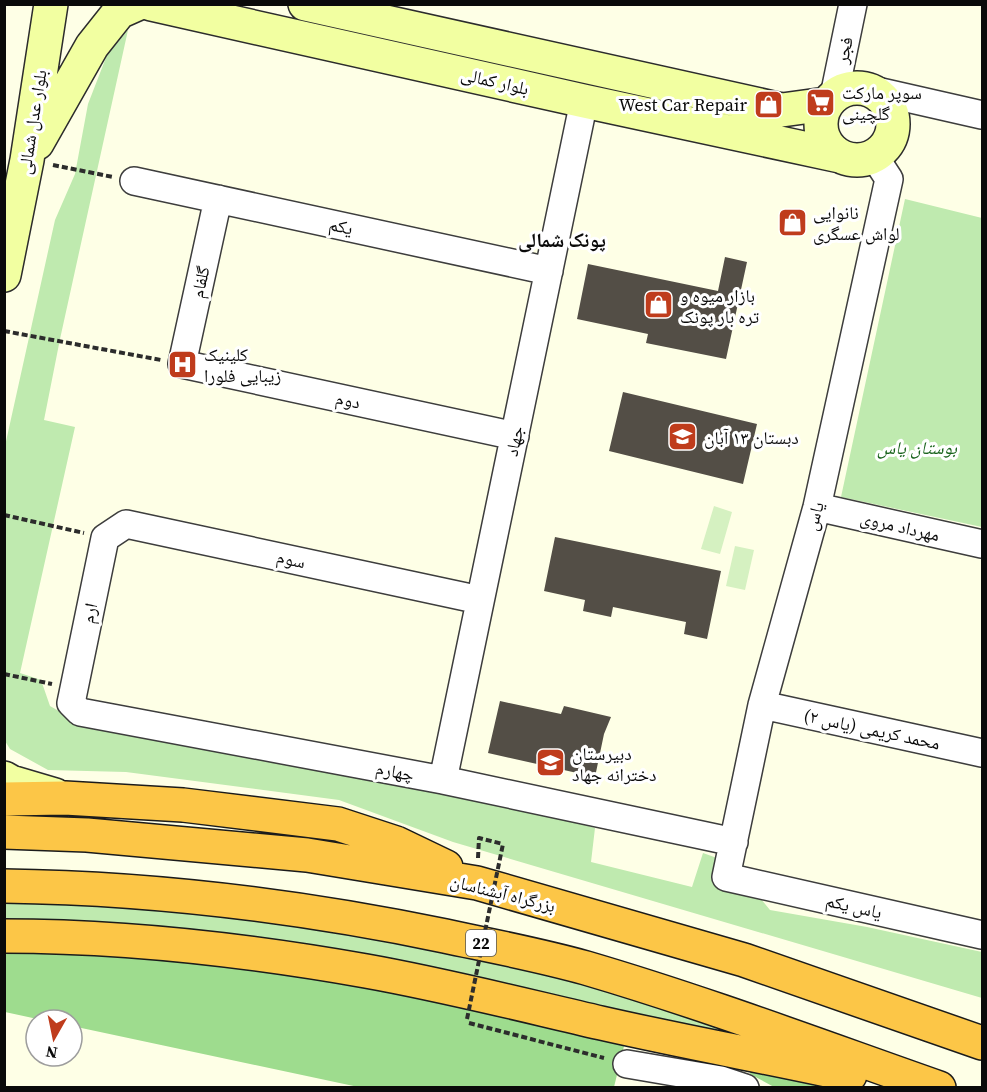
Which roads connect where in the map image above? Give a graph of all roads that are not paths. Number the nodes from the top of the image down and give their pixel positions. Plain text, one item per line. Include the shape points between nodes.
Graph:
1 (51, 4) edge
2 (137, 4) edge
3 (151, 4) edge
4 (305, 4) edge
5 (853, 4) edge
6 (872, 90) junction
7 (830, 100) junction
8 (584, 101) junction
9 (982, 115) edge
10 (840, 156) junction
11 (874, 156) junction
12 (27, 160) junction
13 (134, 181) road end
14 (218, 200) junction
15 (549, 271) junction
16 (4, 275) edge
17 (182, 364) joint
18 (514, 436) junction
19 (817, 507) junction
20 (105, 538) joint
21 (982, 544) edge
22 (480, 600) junction
23 (73, 689) joint
24 (762, 705) junction
25 (982, 753) edge
26 (4, 777) edge
27 (443, 780) junction
28 (65, 798) junction
29 (4, 799) edge
30 (4, 832) edge
31 (734, 842) junction
32 (726, 877) joint
33 (477, 883) junction
34 (4, 886) edge
35 (982, 935) edge
36 (4, 936) edge
37 (978, 1040) edge
38 (627, 1064) road end
39 (745, 1088) edge
40 (907, 1088) edge
41 (939, 1088) edge

1 - 12 street, بلوار عدل شمالی
2 - 12 street via 120,12 92,46
3 - 8 street, بلوار کمالی
4 - 7 street, بلوار کمالی via 782,110
5 - 7 street, فجر
6 - 7 street via 843,90
6 - 9 street
6 - 11 street via 889,106 894,128 884,149
7 - 10 street via 821,127 830,149
8 - 10 street, بلوار کمالی
8 - 15 street, جهاد
10 - 11 street via 851,160
11 - 19 street, یاس via 889,179
12 - 16 street, بلوار عدل شمالی
13 - 14 street, یکم
14 - 15 street, یکم
14 - 17 street, گلفام
15 - 18 street, جهاد
17 - 18 street, دوم
18 - 22 street, جهاد
19 - 21 street, مهرداد مروی
19 - 24 street, یاس
20 - 22 street, سوم via 126,524
20 - 23 street, ارم
22 - 27 street, جهاد
23 - 27 street, چهارم via 71,703 80,711
24 - 25 street, محمد کریمی (یاس ۲)
24 - 31 street, یاس
26 - 28 street
27 - 31 street, چهارم
28 - 29 highway
28 - 33 highway via 183,805 338,824 396,843
30 - 33 highway, بزرگراه آبشناسان via 87,835 296,854
31 - 32 street, یاس
32 - 35 street, یاس یکم
33 - 37 highway, بزرگراه آبشناسان via 744,960
34 - 41 highway, 22 via 70,887 280,906 503,948 607,975
36 - 40 highway via 192,946 367,971
38 - 39 street via 721,1080

